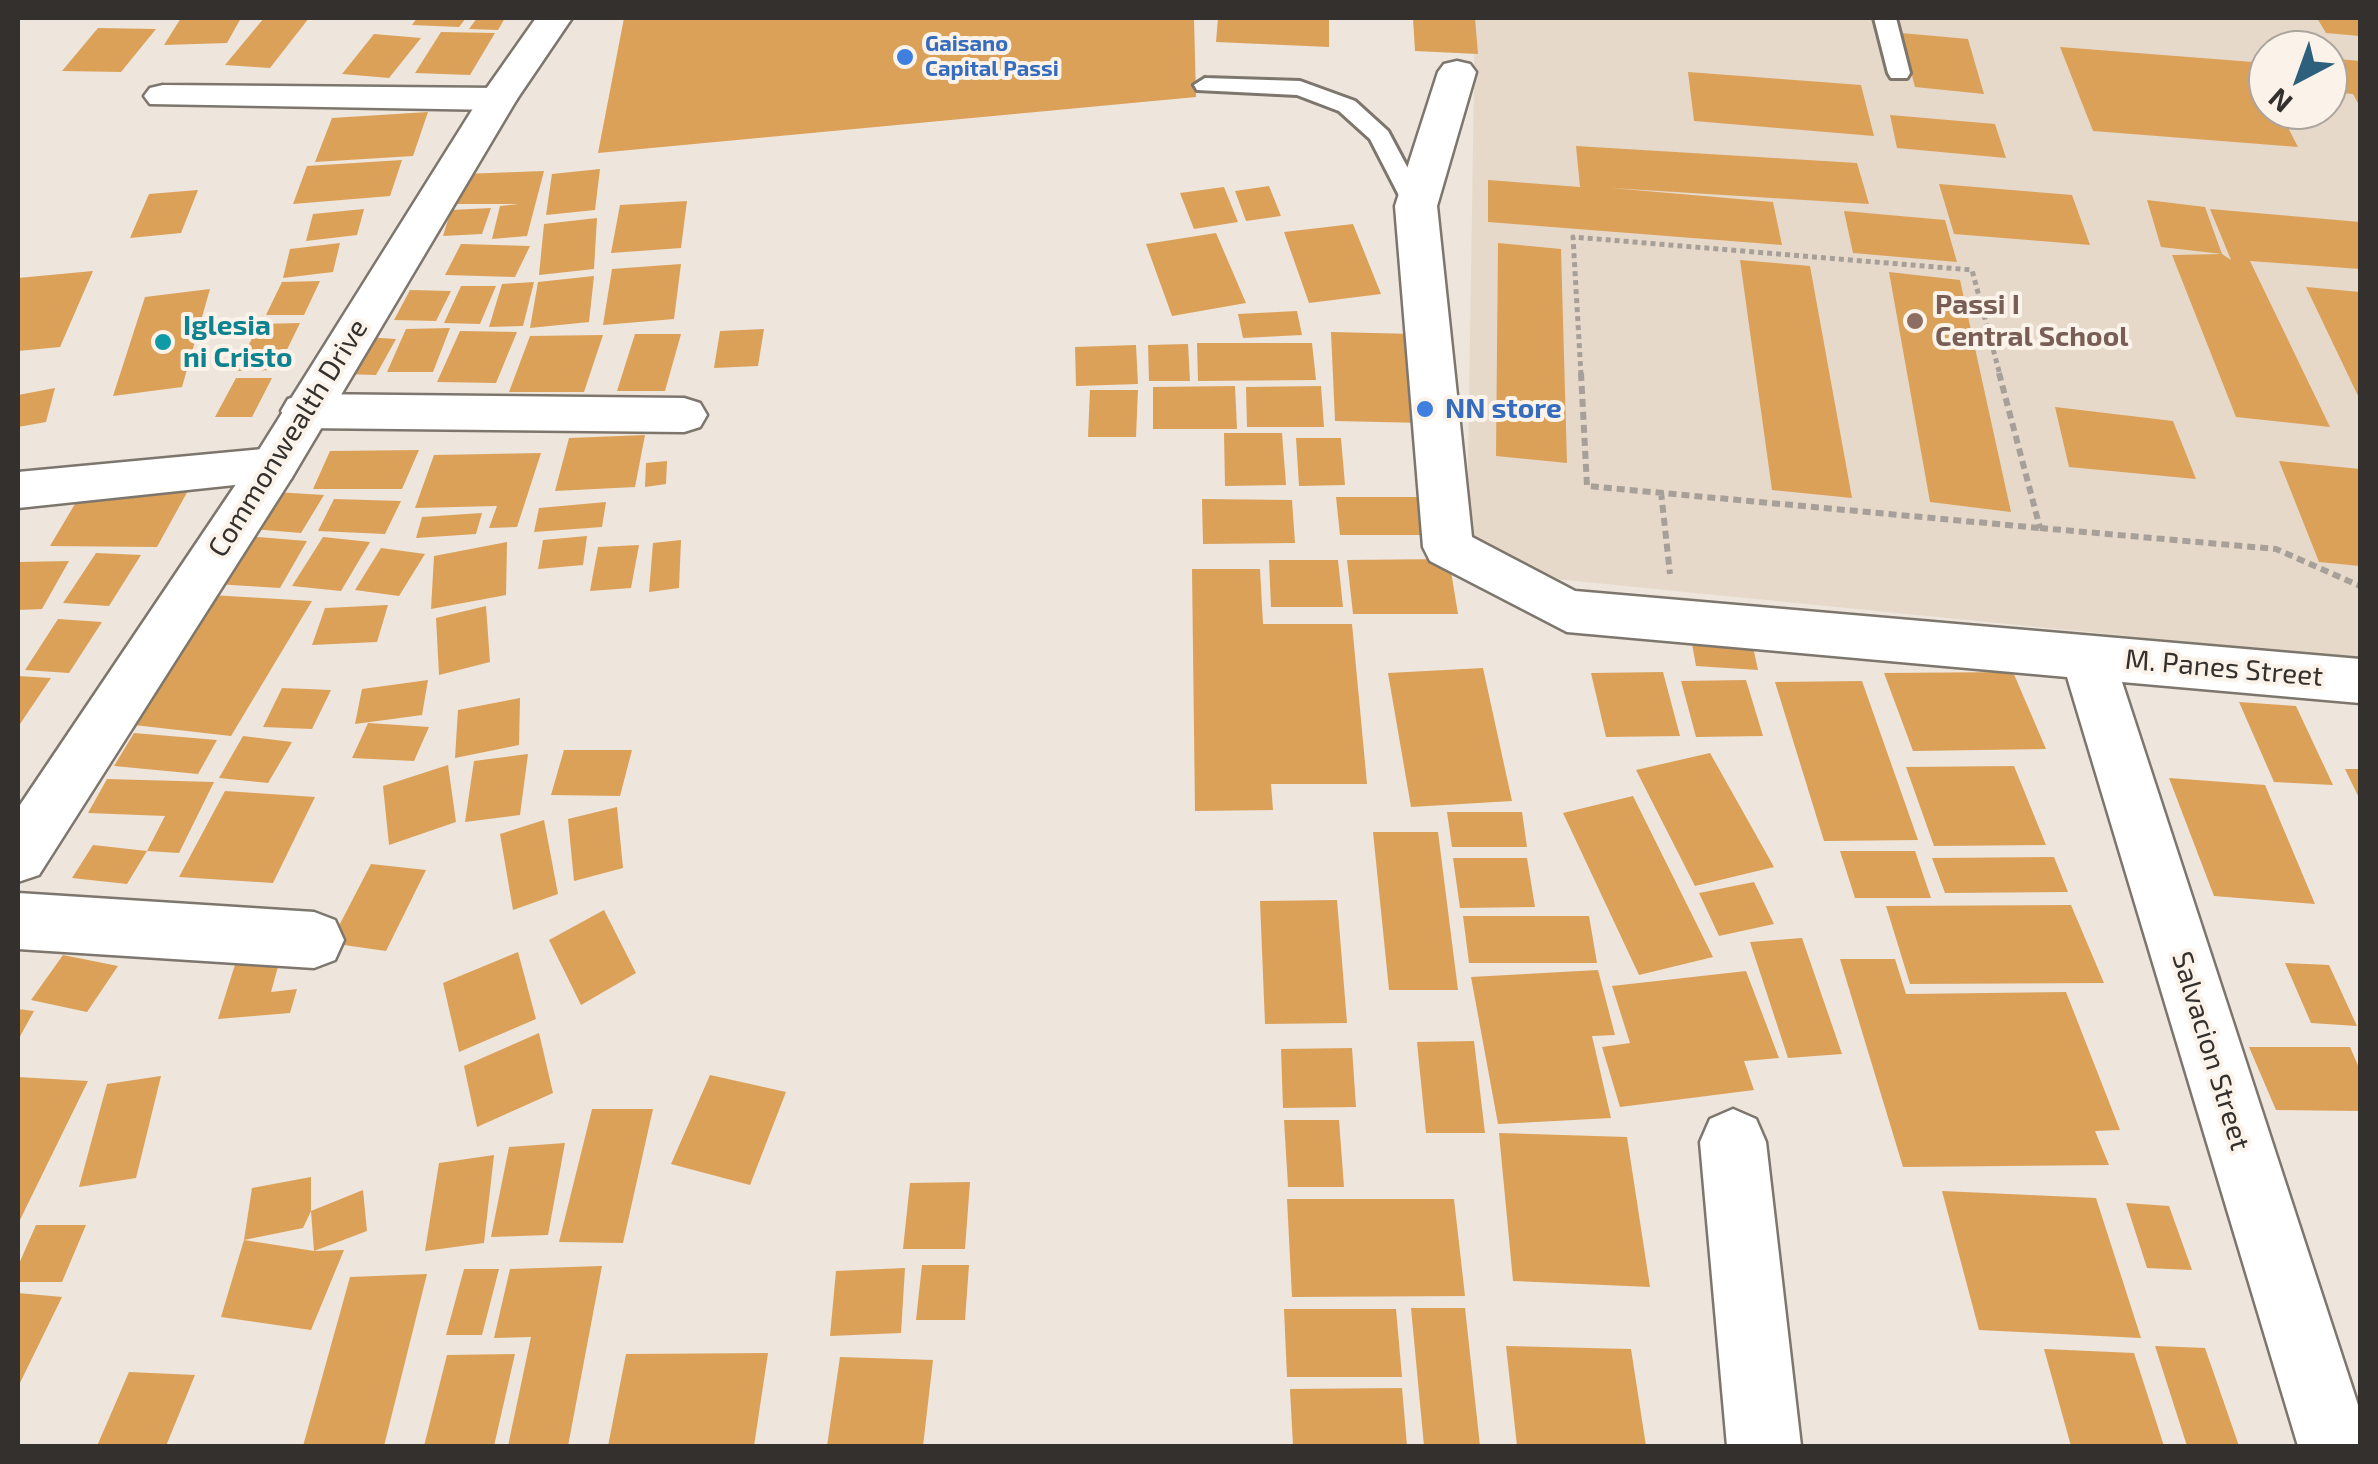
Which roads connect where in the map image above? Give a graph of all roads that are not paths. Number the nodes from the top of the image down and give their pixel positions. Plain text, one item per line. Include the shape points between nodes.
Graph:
1 (554, 18) edge
2 (1885, 18) edge
3 (1457, 72) dead end
4 (1899, 73) dead end
5 (1205, 85) dead end
6 (163, 96) dead end
7 (498, 98) junction
8 (1416, 206) junction
9 (304, 412) junction
10 (684, 415) dead end
11 (274, 466) junction
12 (18, 490) edge
13 (2086, 655) junction
14 (2360, 681) edge
15 (18, 856) edge
16 (18, 921) edge
17 (314, 940) dead end
18 (1733, 1142) dead end
19 (1764, 1446) edge
20 (2335, 1446) edge

1 - 7 street, Commonwealth Drive
2 - 4 lane
3 - 8 street
5 - 8 lane via 1300,88 1347,106 1380,136
6 - 7 street
7 - 9 street, Commonwealth Drive
8 - 13 street, M. Panes Street via 1448,548 1567,611
9 - 10 street
9 - 11 street, Commonwealth Drive
11 - 12 street
11 - 15 street, Commonwealth Drive
13 - 14 street, M. Panes Street
13 - 20 street, Salvacion Street
16 - 17 street
18 - 19 street

